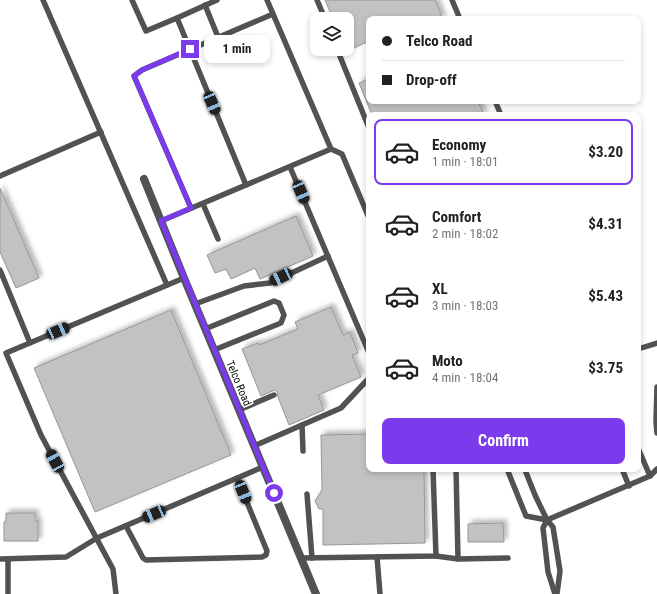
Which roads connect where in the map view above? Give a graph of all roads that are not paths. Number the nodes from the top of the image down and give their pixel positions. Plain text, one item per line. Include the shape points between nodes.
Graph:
1 (43, 0) edge
2 (132, 0) edge
3 (217, 0) edge
4 (267, 0) edge
5 (317, 0) edge
6 (452, 0) edge
7 (205, 5) junction
8 (321, 12) edge
9 (273, 14) junction
10 (459, 16) edge
11 (177, 18) junction
12 (218, 37) junction
13 (190, 49) junction
14 (340, 56) edge
15 (366, 121) edge
16 (101, 132) junction
17 (331, 149) junction
18 (290, 167) junction
19 (0, 176) edge
20 (144, 179) dead end
21 (246, 185) junction
22 (203, 204) junction
23 (191, 208) junction
24 (366, 211) edge
25 (161, 221) junction
26 (218, 239) dead end
27 (328, 256) junction
28 (0, 270) edge
29 (184, 278) junction
30 (167, 285) junction
31 (195, 304) junction
32 (205, 329) junction
33 (30, 342) junction
34 (657, 343) edge
35 (366, 346) edge
36 (641, 348) edge
37 (214, 350) junction
38 (366, 381) edge
39 (657, 387) edge
40 (274, 395) dead end
41 (239, 410) junction
42 (302, 425) junction
43 (657, 433) edge
44 (254, 446) junction
45 (303, 450) dead end
46 (641, 455) edge
47 (263, 467) junction
48 (657, 469) edge
49 (433, 472) edge
50 (456, 472) edge
51 (508, 472) edge
52 (527, 472) edge
53 (623, 472) edge
54 (650, 476) junction
55 (237, 478) junction
56 (629, 486) junction
57 (307, 494) dead end
58 (547, 520) junction
59 (126, 526) junction
60 (97, 538) junction
61 (436, 556) junction
62 (377, 557) junction
63 (301, 558) junction
64 (312, 558) junction
65 (458, 558) junction
66 (508, 558) dead end
67 (0, 559) edge
68 (8, 559) junction
69 (8, 594) edge
70 (116, 594) edge
71 (316, 594) edge
72 (380, 594) edge
73 (556, 594) edge

1 - 16 lane
2 - 11 lane via 146,31
3 - 7 lane
4 - 9 lane
5 - 8 lane
6 - 10 lane
7 - 11 lane
7 - 12 lane
9 - 12 lane
9 - 17 lane
11 - 13 lane
12 - 13 lane
13 - 21 lane
13 - 23 lane via 134,76
14 - 15 lane
16 - 19 lane
16 - 30 lane
17 - 18 lane
17 - 24 lane via 342,154
18 - 21 lane
18 - 27 lane
20 - 25 street, Telco Road
21 - 22 lane
22 - 23 lane
22 - 26 lane
23 - 25 lane
25 - 29 street, Telco Road
27 - 31 lane via 270,282 244,286
27 - 35 lane
28 - 33 lane
29 - 30 lane
29 - 31 street, Telco Road
30 - 33 lane
31 - 32 street, Telco Road
32 - 37 street, Telco Road
32 - 37 lane via 274,301 279,303 284,315 281,323
33 - 60 lane via 6,353 41,435
34 - 36 lane
37 - 41 street, Telco Road
38 - 42 lane via 341,408
39 - 43 lane
40 - 41 lane
41 - 44 street, Telco Road
42 - 44 lane
42 - 45 lane
44 - 47 street, Telco Road
46 - 54 lane
47 - 55 lane
47 - 63 street, Telco Road
48 - 54 lane
49 - 61 lane
50 - 65 lane
51 - 58 lane via 526,516
52 - 58 lane
53 - 56 lane
54 - 56 lane
55 - 59 lane
55 - 59 lane via 267,551 262,557 146,560
56 - 58 lane
57 - 64 lane
58 - 73 lane via 543,528 548,572
58 - 73 lane via 553,527 560,571
59 - 60 lane
60 - 68 lane via 66,556
60 - 70 lane via 113,569
61 - 62 lane
61 - 65 lane
62 - 64 lane
62 - 72 lane
63 - 64 lane
63 - 71 street, Telco Road
65 - 66 lane
67 - 68 lane
68 - 69 lane

